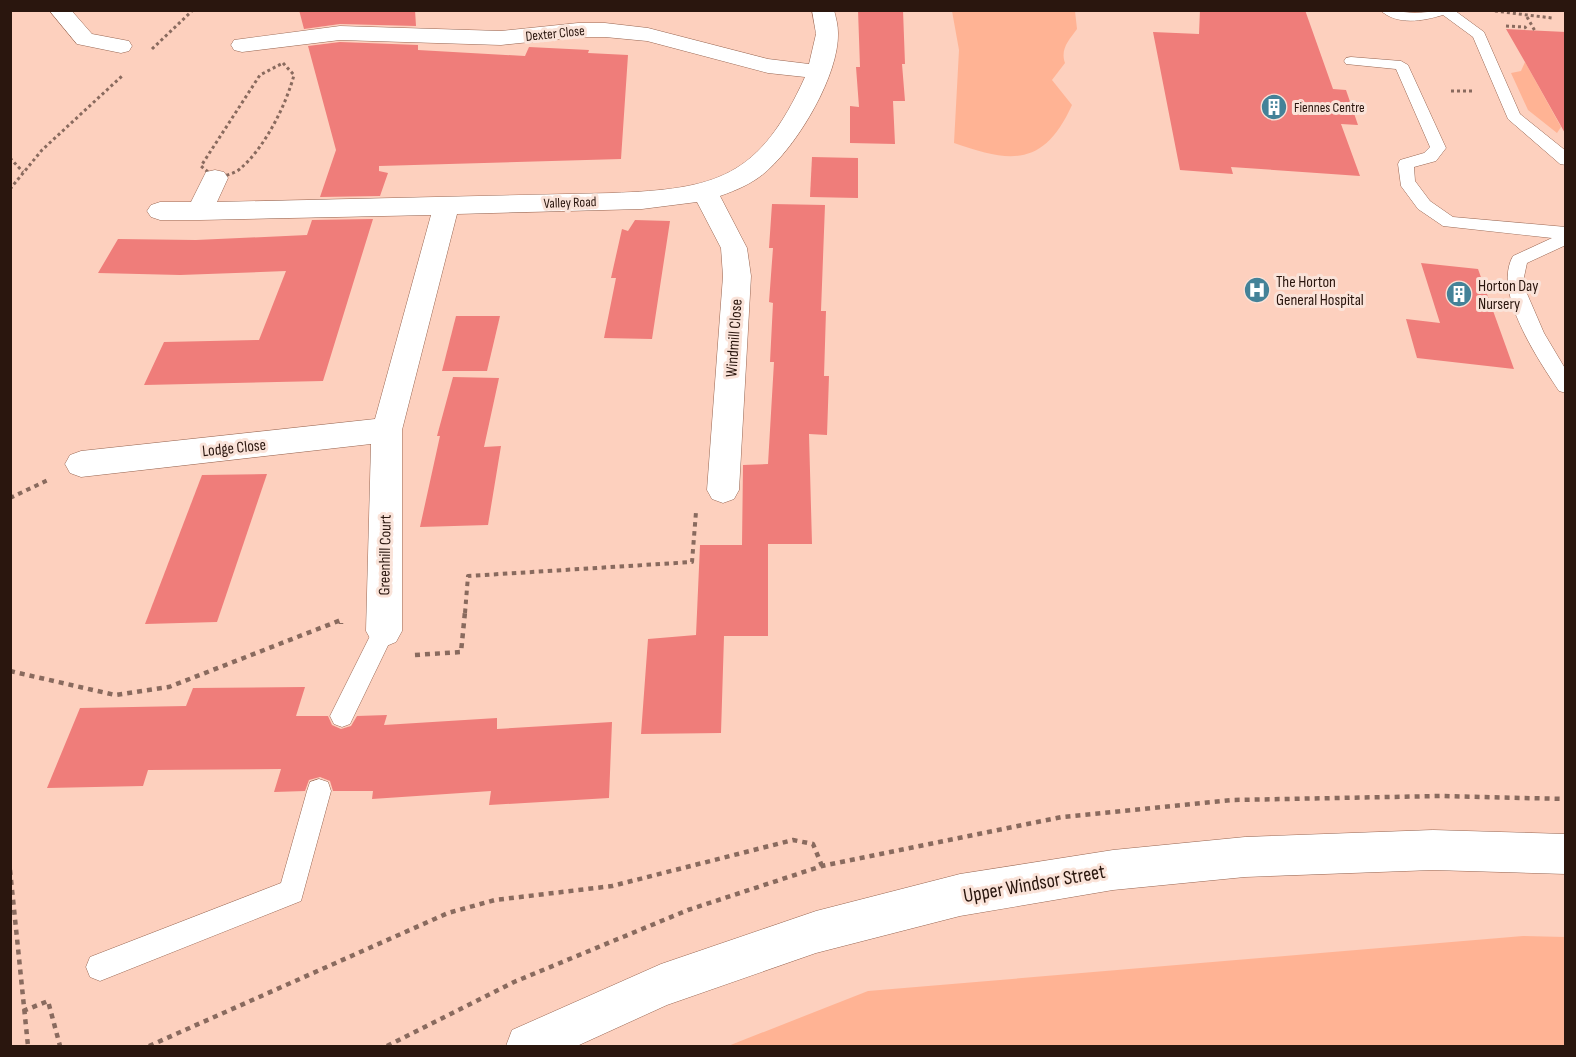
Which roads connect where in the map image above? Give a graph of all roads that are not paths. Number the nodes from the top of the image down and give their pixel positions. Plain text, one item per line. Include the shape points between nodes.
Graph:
1 (59, 10) edge
2 (823, 10) edge
3 (1386, 10) edge
4 (1445, 10) edge
5 (288, 40) junction
6 (242, 45) dead end
7 (121, 46) dead end
8 (1351, 61) dead end
9 (283, 63) road end
10 (819, 72) junction
11 (1566, 160) edge
12 (215, 178) road end
13 (705, 192) junction
14 (446, 206) junction
15 (160, 211) dead end
16 (200, 211) junction
17 (1566, 233) edge
18 (1566, 238) edge
19 (1566, 386) edge
20 (387, 430) junction
21 (81, 464) dead end
22 (723, 490) dead end
23 (384, 631) joint
24 (342, 716) dead end
25 (319, 791) dead end
26 (1566, 854) edge
27 (100, 967) dead end
28 (528, 1047) edge

1 - 7 street via 85,39
2 - 10 street, Valley Road via 827,36
3 - 4 lane via 1416,19
4 - 11 lane via 1479,35 1513,116
5 - 6 street, Dexter Close
5 - 9 street
5 - 10 street, Dexter Close via 340,33 501,38 605,30 648,35 768,66
8 - 17 lane via 1401,65 1438,148 1430,157 1406,164 1407,182 1424,205 1449,222
10 - 13 street, Valley Road via 784,137 771,153 745,176
12 - 16 street
13 - 14 street, Valley Road via 667,198
13 - 22 street, Windmill Close via 734,248 737,276
14 - 16 street, Valley Road
14 - 20 street
15 - 16 street, Valley Road
18 - 19 lane via 1519,260 1514,280 1524,308
20 - 21 street, Lodge Close
20 - 23 street, Greenhill Court
23 - 24 lane
25 - 27 lane via 292,892
26 - 28 street, Upper Windsor Street via 1434,850 1245,857 1113,870 960,895 816,932 661,986

